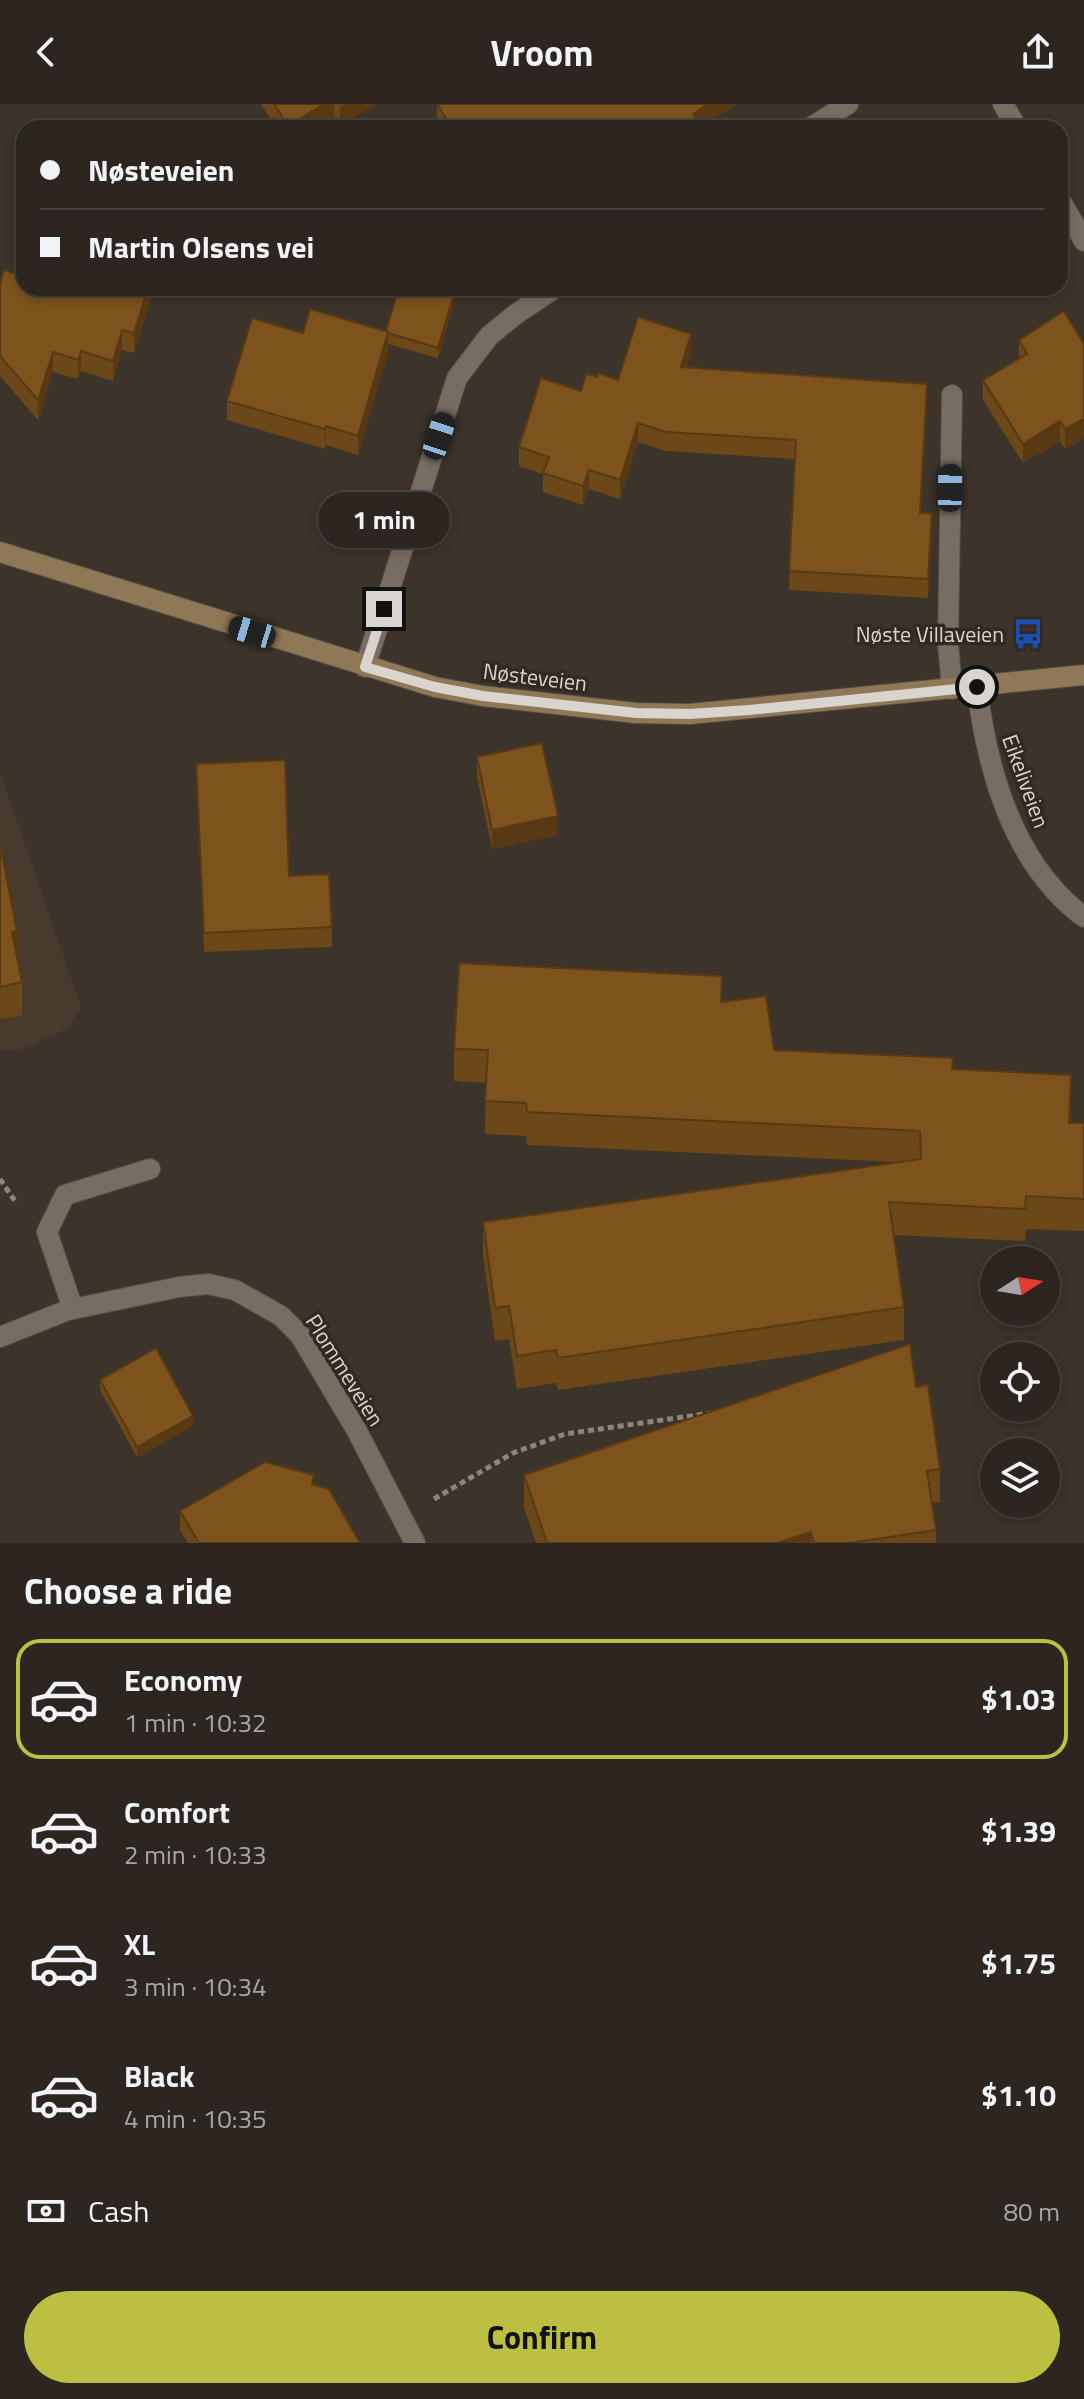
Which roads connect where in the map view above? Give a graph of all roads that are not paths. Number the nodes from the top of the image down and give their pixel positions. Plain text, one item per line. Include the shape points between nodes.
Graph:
1 (848, 104) edge
2 (823, 120) edge
3 (1068, 214) edge
4 (1084, 241) edge
5 (543, 296) edge
6 (952, 395) dead end
7 (0, 552) edge
8 (365, 667) junction
9 (1084, 675) edge
10 (977, 687) junction
11 (952, 689) junction
12 (1084, 917) edge
13 (150, 1169) dead end
14 (73, 1309) junction
15 (0, 1337) edge
16 (415, 1543) edge

1 - 2 street
3 - 4 street
5 - 8 street via 489,336 457,378
6 - 11 street
7 - 8 main road, Nøsteveien
8 - 11 main road, Nøsteveien via 483,696 636,713 734,711
9 - 10 main road, Nøsteveien
10 - 11 main road, Nøsteveien
10 - 12 street, Eikeliveien via 982,729 1011,820 1048,881
13 - 14 street via 65,1195 47,1232
14 - 15 street, Plommeveien
14 - 16 street, Plommeveien via 208,1284 235,1290 281,1316 300,1335 357,1431

